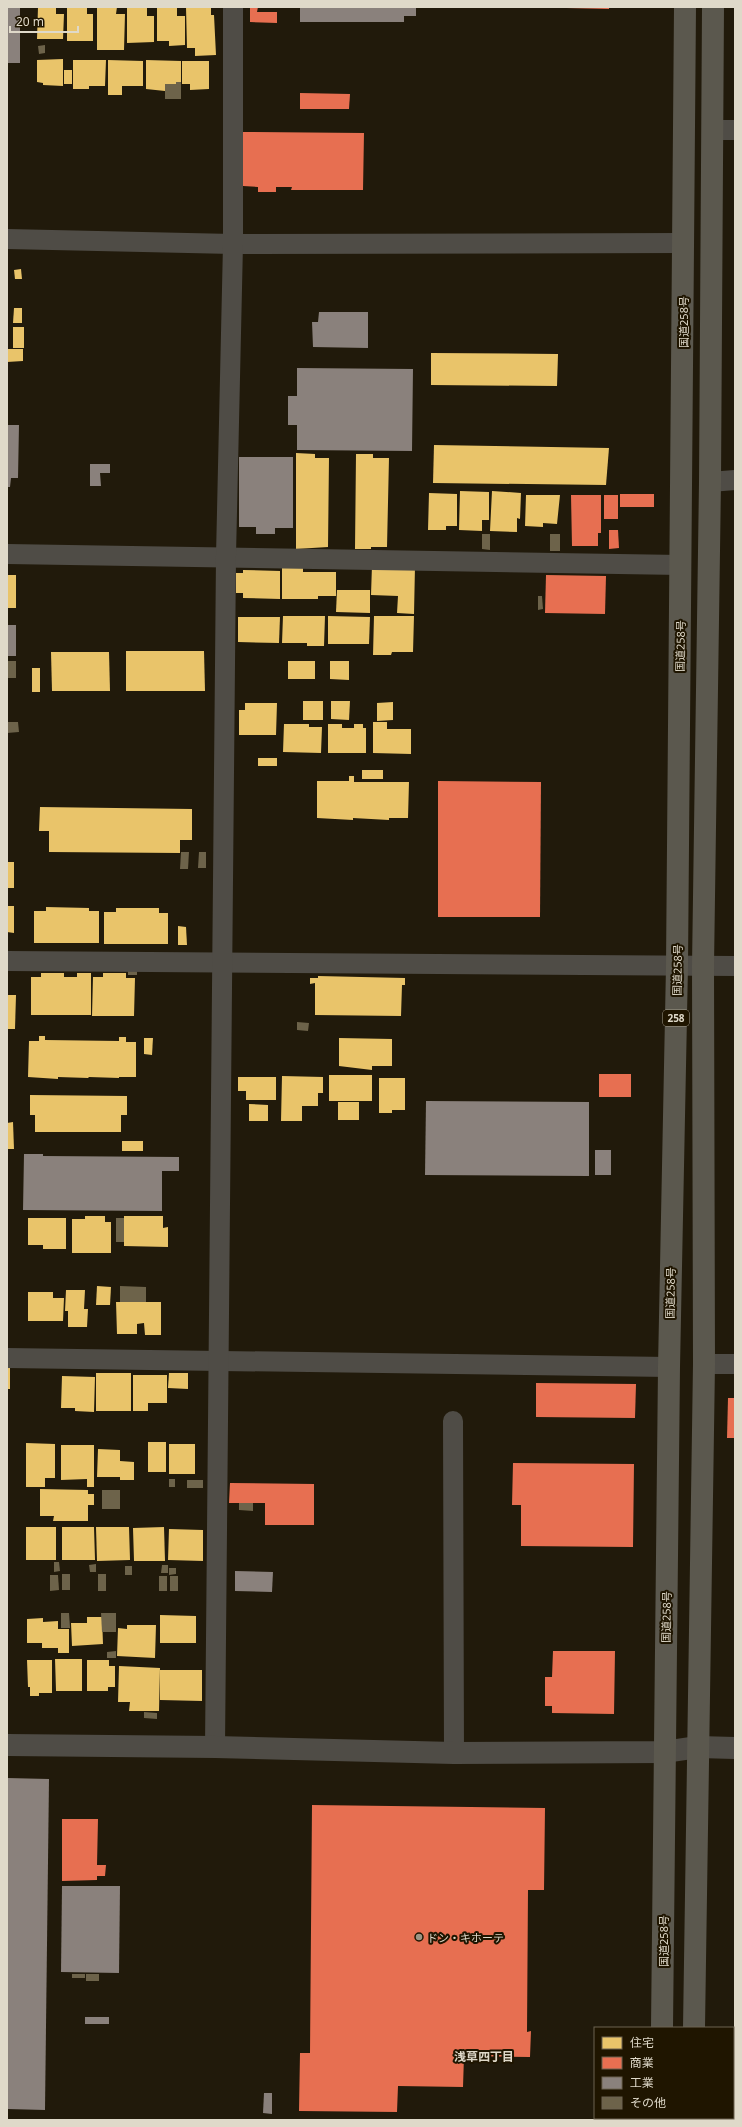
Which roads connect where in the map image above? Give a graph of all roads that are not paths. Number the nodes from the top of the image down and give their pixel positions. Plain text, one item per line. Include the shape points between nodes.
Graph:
1 (233, 7) edge
2 (685, 7) edge
3 (713, 7) edge
4 (712, 130) junction
5 (735, 130) edge
6 (7, 239) edge
7 (684, 243) junction
8 (233, 244) junction
9 (735, 480) edge
10 (710, 482) junction
11 (7, 554) edge
12 (226, 556) junction
13 (681, 565) junction
14 (7, 961) edge
15 (223, 962) junction
16 (677, 966) junction
17 (703, 966) junction
18 (735, 966) edge
19 (7, 1358) edge
20 (219, 1359) junction
21 (704, 1364) junction
22 (735, 1364) edge
23 (669, 1367) junction
24 (453, 1421) dead end
25 (7, 1745) edge
26 (215, 1747) junction
27 (698, 1747) junction
28 (735, 1748) edge
29 (664, 1752) junction
30 (454, 1753) junction
31 (662, 2027) edge
32 (694, 2027) edge

1 - 8 street
2 - 7 highway, 国道258号 / 258
3 - 4 highway, 258
4 - 5 street
4 - 10 highway, 258
6 - 8 street
7 - 8 street
7 - 13 highway, 国道258号 / 258
8 - 12 street
9 - 10 street
10 - 17 highway, 258
11 - 12 street
12 - 13 street
12 - 15 street
13 - 16 highway, 国道258号 / 258
14 - 15 street
15 - 16 street
15 - 20 street
16 - 17 street
16 - 23 highway, 国道258号 / 258
17 - 18 street
17 - 21 highway, 258
19 - 20 street
20 - 23 street
20 - 26 street
21 - 22 street
21 - 27 highway, 258
23 - 29 highway, 国道258号 / 258
24 - 30 street
25 - 26 street
26 - 30 street
27 - 28 street
27 - 29 street
27 - 32 highway, 258
29 - 30 street
29 - 31 highway, 国道258号 / 258

